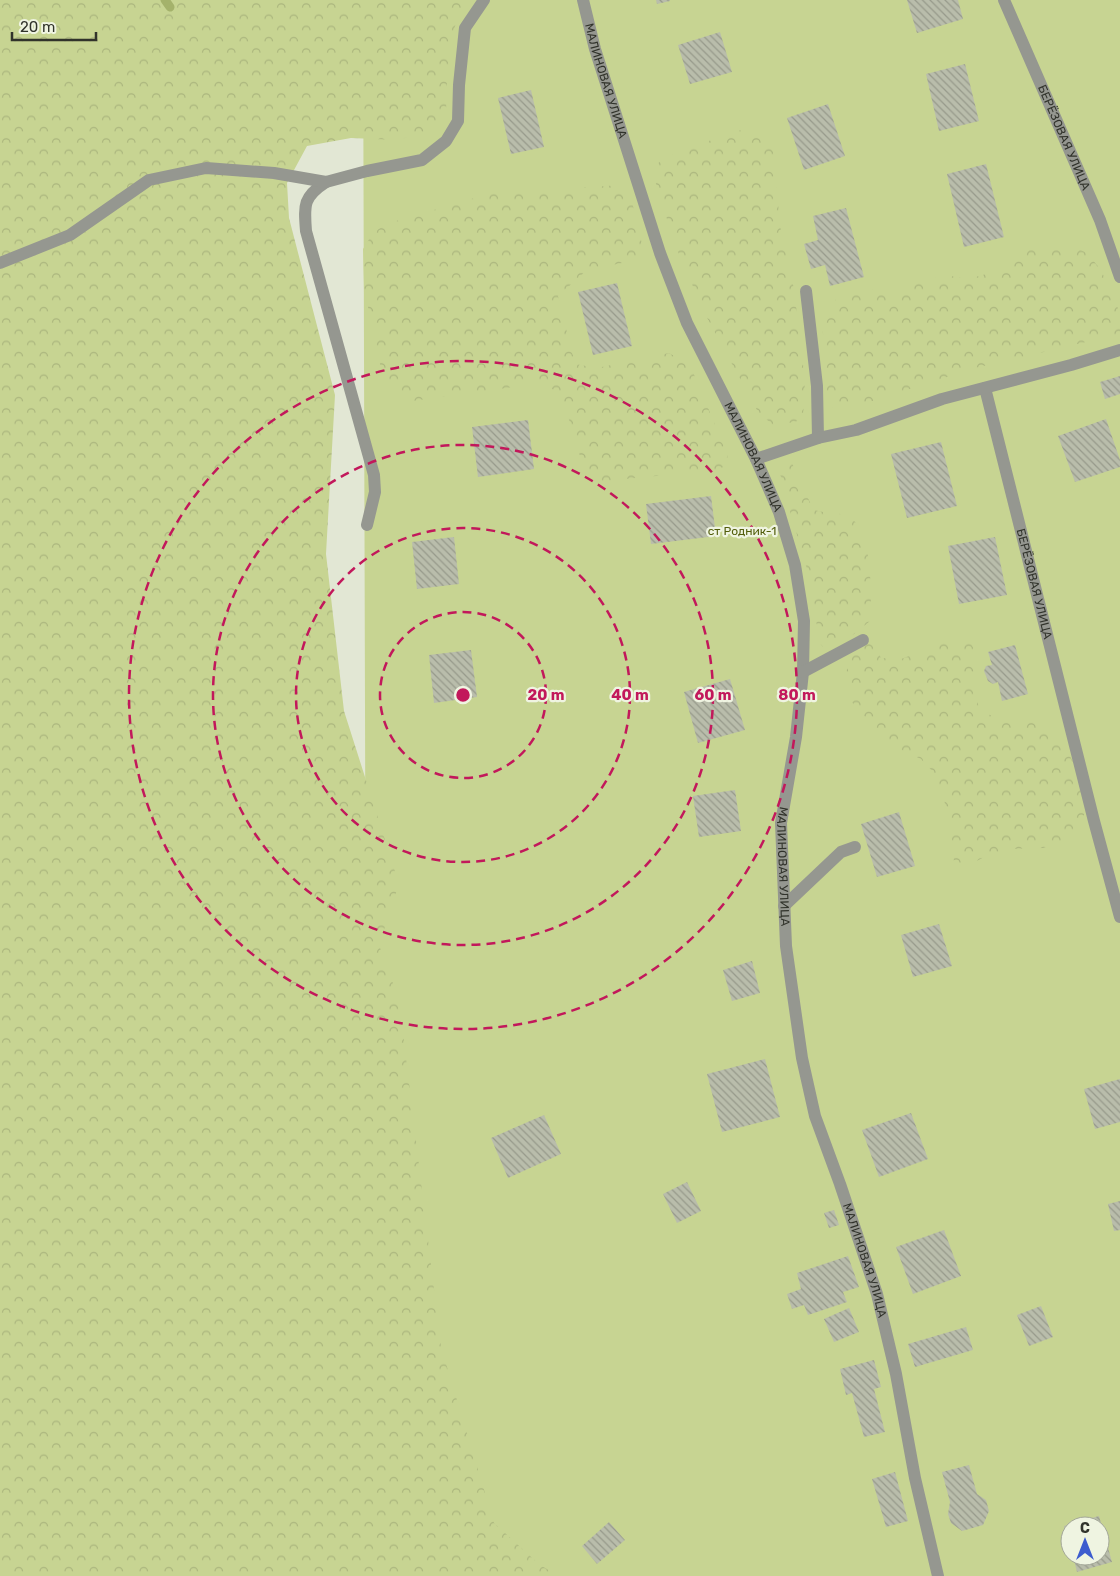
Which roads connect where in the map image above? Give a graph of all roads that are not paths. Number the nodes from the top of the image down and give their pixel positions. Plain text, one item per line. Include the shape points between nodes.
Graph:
1 (484, 0) edge
2 (583, 0) edge
3 (1004, 0) edge
4 (326, 182) junction
5 (0, 263) edge
6 (1120, 277) edge
7 (806, 291) dead end
8 (1120, 350) edge
9 (985, 388) junction
10 (818, 438) junction
11 (756, 459) junction
12 (367, 525) dead end
13 (863, 640) dead end
14 (803, 672) junction
15 (855, 847) dead end
16 (784, 906) junction
17 (1120, 917) edge
18 (938, 1576) edge

1 - 4 street via 465,28 458,121 446,141 422,160
2 - 11 street, МАЛИНОВАЯ УЛИЦА via 595,49 660,253 687,322
3 - 6 street, БЕРЁЗОВАЯ УЛИЦА via 1100,220
4 - 5 street via 274,173 206,168 149,180 70,235
4 - 12 street via 313,190 304,207 306,231 374,475 375,492
7 - 10 street via 817,386
8 - 9 street
9 - 10 street via 942,399 856,430
9 - 17 street, БЕРЁЗОВАЯ УЛИЦА
10 - 11 street
11 - 14 street, МАЛИНОВАЯ УЛИЦА via 779,512 795,565 804,621
13 - 14 street
14 - 16 street, МАЛИНОВАЯ УЛИЦА via 781,823
15 - 16 street via 841,852
16 - 18 street, МАЛИНОВАЯ УЛИЦА via 786,946 802,1058 815,1116 877,1294

